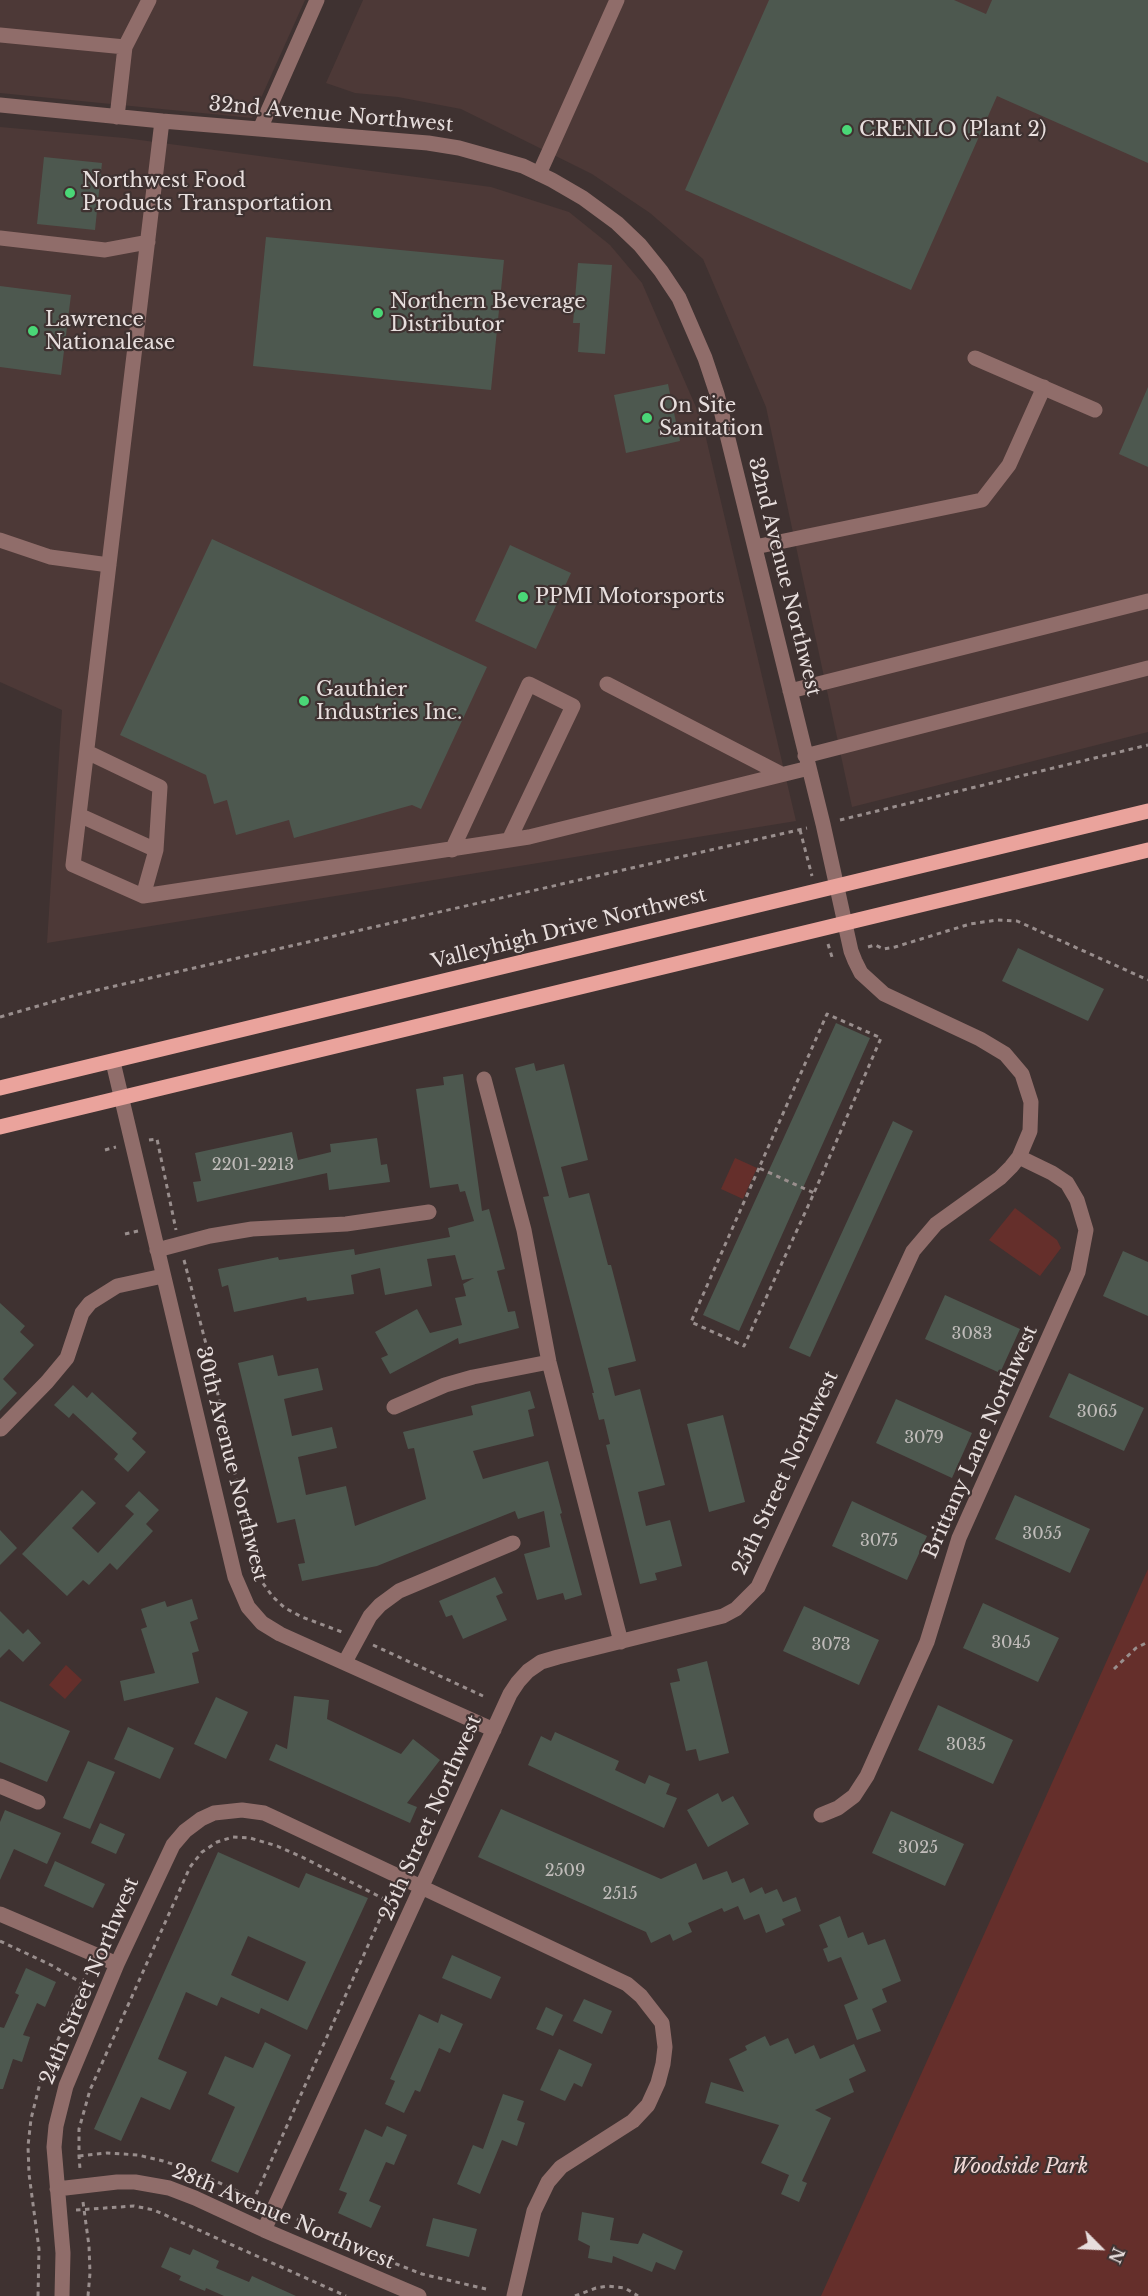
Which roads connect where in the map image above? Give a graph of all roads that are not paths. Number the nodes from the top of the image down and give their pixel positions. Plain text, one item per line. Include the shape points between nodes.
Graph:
1 (149, 0) edge
2 (317, 0) edge
3 (617, 0) edge
4 (0, 35) edge
5 (125, 47) junction
6 (0, 107) edge
7 (117, 117) junction
8 (162, 121) junction
9 (260, 129) junction
10 (540, 174) junction
11 (0, 238) edge
12 (148, 242) junction
13 (975, 358) dead end
14 (1044, 387) junction
15 (1095, 410) dead end
16 (0, 540) edge
17 (755, 547) junction
18 (109, 565) junction
19 (1148, 601) edge
20 (1148, 668) edge
21 (607, 684) dead end
22 (790, 691) junction
23 (87, 752) junction
24 (807, 762) junction
25 (781, 774) junction
26 (1148, 811) edge
27 (79, 815) junction
28 (509, 840) junction
29 (156, 850) junction
30 (452, 850) junction
31 (1148, 850) edge
32 (837, 886) junction
33 (143, 896) junction
34 (845, 924) junction
35 (112, 1062) junction
36 (484, 1079) dead end
37 (0, 1089) edge
38 (122, 1097) junction
39 (0, 1127) edge
40 (1020, 1157) junction
41 (429, 1212) dead end
42 (157, 1250) junction
43 (163, 1276) junction
44 (549, 1362) junction
45 (394, 1407) dead end
46 (0, 1428) edge
47 (513, 1543) dead end
48 (621, 1642) junction
49 (345, 1662) junction
50 (494, 1730) junction
51 (0, 1786) edge
52 (38, 1802) dead end
53 (821, 1815) dead end
54 (422, 1888) junction
55 (0, 1914) edge
56 (117, 1964) junction
57 (57, 2189) junction
58 (264, 2230) junction
59 (62, 2296) edge
60 (418, 2296) edge
61 (514, 2296) edge

1 - 5 street
2 - 9 street
3 - 10 street
4 - 5 street
5 - 7 street
6 - 7 street, 32nd Avenue Northwest
7 - 8 street, 32nd Avenue Northwest
8 - 9 street, 32nd Avenue Northwest
8 - 12 street
9 - 10 street, 32nd Avenue Northwest via 428,143 492,156
10 - 17 street, 32nd Avenue Northwest via 617,223 661,270 679,298 719,403
11 - 12 street via 105,250
12 - 18 street
13 - 14 street
14 - 15 street
14 - 17 street via 1009,465 982,500
16 - 18 street via 50,557
17 - 22 street, 32nd Avenue Northwest
18 - 23 street
19 - 22 street
20 - 24 street via 858,741
21 - 25 street
22 - 24 street, 32nd Avenue Northwest
23 - 27 street
23 - 29 street via 160,787
24 - 25 street
24 - 32 street, 32nd Avenue Northwest
25 - 28 street
26 - 32 main road, Valleyhigh Drive Northwest
27 - 29 street
27 - 33 street via 73,865
28 - 30 street
28 - 30 street via 573,706 529,684
29 - 33 street
30 - 33 street
31 - 34 main road
32 - 34 street, 25th Street Northwest
32 - 35 main road, Valleyhigh Drive Northwest
34 - 38 main road
34 - 40 street, 25th Street Northwest via 855,961 873,985 897,1002 993,1046 1015,1064 1028,1087 1032,1117
35 - 37 main road, Valleyhigh Drive Northwest
35 - 38 street, 30th Avenue Northwest
36 - 44 street via 524,1230
38 - 39 main road
38 - 42 street, 30th Avenue Northwest
40 - 48 street, 25th Street Northwest via 1000,1178 936,1224 913,1251 758,1587 723,1616
40 - 53 street, Brittany Lane Northwest via 1067,1183 1077,1200 1086,1230 1078,1272 959,1538 927,1642 867,1776 854,1796
41 - 42 street via 346,1224 252,1229
42 - 43 street, 30th Avenue Northwest
43 - 46 street via 117,1286 90,1303 82,1313 67,1358
43 - 49 street, 30th Avenue Northwest via 240,1593 252,1613 268,1627
44 - 45 street via 445,1385
44 - 48 street
47 - 49 street via 399,1591 375,1611
48 - 50 street, 25th Street Northwest via 541,1662 528,1671 510,1694
49 - 50 street, 30th Avenue Northwest
50 - 54 street, 25th Street Northwest
51 - 52 street
54 - 56 street, 24th Street Northwest via 264,1813 214,1813 192,1826 173,1845
54 - 58 street, 25th Street Northwest
54 - 61 street via 627,1984 662,2024 666,2047 658,2084 648,2105 633,2121 561,2167 548,2182 534,2211
55 - 56 street
56 - 57 street, 24th Street Northwest via 60,2105 54,2147
57 - 58 street, 28th Avenue Northwest via 117,2182 158,2186 195,2198
57 - 59 street, 24th Street Northwest via 63,2253
58 - 60 street, 28th Avenue Northwest

